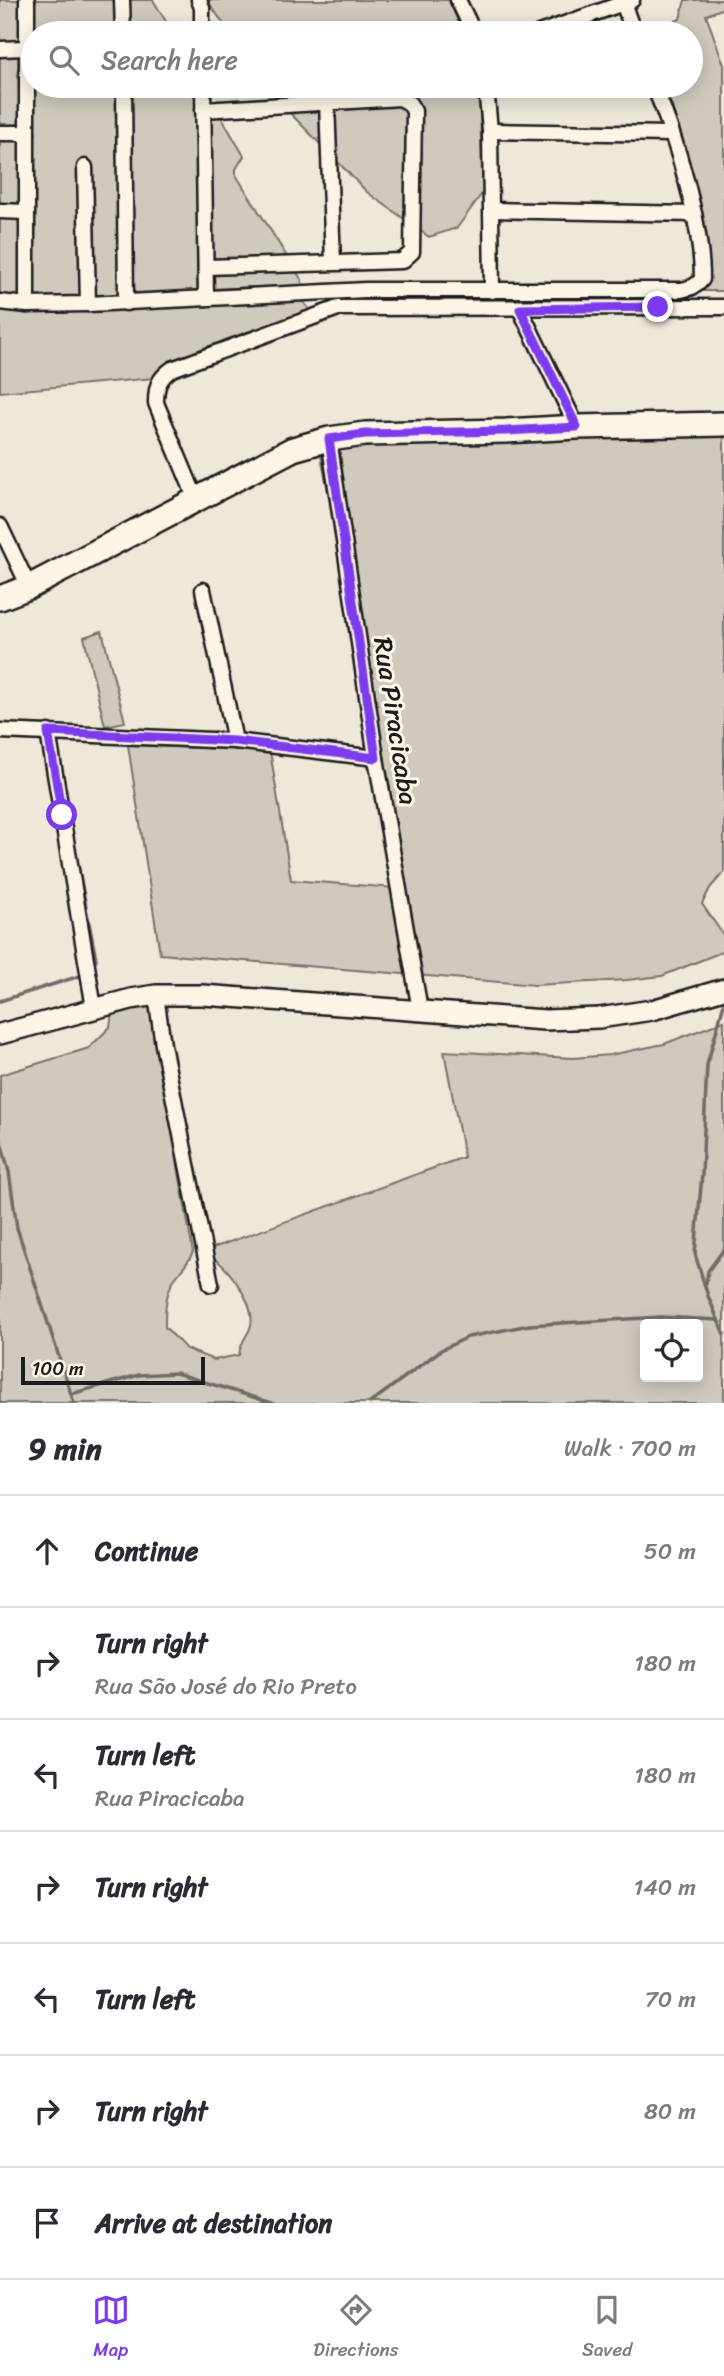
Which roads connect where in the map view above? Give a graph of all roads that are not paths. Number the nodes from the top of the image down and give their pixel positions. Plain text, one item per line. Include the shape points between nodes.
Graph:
1 (27, 0) edge
2 (122, 0) edge
3 (199, 0) edge
4 (458, 0) edge
5 (626, 1) edge
6 (27, 21) edge
7 (123, 21) edge
8 (202, 21) edge
9 (468, 21) edge
10 (572, 21) edge
11 (631, 21) edge
12 (21, 48) edge
13 (0, 49) edge
14 (27, 98) edge
15 (124, 98) edge
16 (203, 98) edge
17 (487, 98) edge
18 (658, 98) edge
19 (327, 103) junction
20 (203, 110) junction
21 (490, 131) junction
22 (0, 133) edge
23 (27, 133) junction
24 (671, 134) junction
25 (85, 167) dead end
26 (492, 210) junction
27 (0, 211) edge
28 (26, 212) junction
29 (694, 214) junction
30 (333, 262) junction
31 (206, 267) junction
32 (366, 290) junction
33 (492, 291) junction
34 (206, 298) junction
35 (0, 302) edge
36 (126, 303) junction
37 (88, 304) junction
38 (27, 305) junction
39 (724, 307) edge
40 (338, 308) junction
41 (520, 309) junction
42 (724, 424) edge
43 (577, 427) junction
44 (329, 439) junction
45 (196, 499) junction
46 (0, 526) edge
47 (29, 587) junction
48 (203, 590) dead end
49 (0, 598) edge
50 (0, 731) edge
51 (48, 732) junction
52 (235, 741) junction
53 (376, 758) junction
54 (724, 989) edge
55 (156, 995) junction
56 (94, 1008) junction
57 (420, 1010) junction
58 (0, 1034) edge
59 (211, 1284) dead end

1 - 6 street
2 - 7 street
3 - 8 street
4 - 9 street
5 - 10 street
5 - 11 street
12 - 13 street
14 - 23 street
15 - 36 street
16 - 20 street
17 - 21 street
18 - 24 street
19 - 20 street
19 - 30 street
19 - 30 street via 400,98 414,111 412,252 402,261
20 - 31 street
21 - 24 street
21 - 26 street
22 - 23 street
23 - 28 street
24 - 29 street
25 - 37 street
26 - 29 street
26 - 33 street
27 - 28 street
28 - 38 street
29 - 33 street via 702,269 697,285 681,290
30 - 31 street
31 - 34 street
32 - 33 street
32 - 34 street
32 - 40 street
34 - 36 street
35 - 38 street
36 - 37 street
37 - 38 street
39 - 41 street
40 - 41 street
40 - 45 street via 162,376 156,403
41 - 43 street
42 - 43 main road
43 - 44 main road
44 - 45 main road via 293,449
44 - 53 street, Rua Piracicaba
45 - 47 main road
46 - 47 street
47 - 49 main road
48 - 52 street
50 - 51 street
51 - 52 street
51 - 56 street
52 - 53 street
53 - 57 street, Rua Piracicaba
54 - 57 main road via 652,1010 599,1018 545,1020
55 - 56 main road
55 - 57 main road
55 - 59 street
56 - 58 main road

